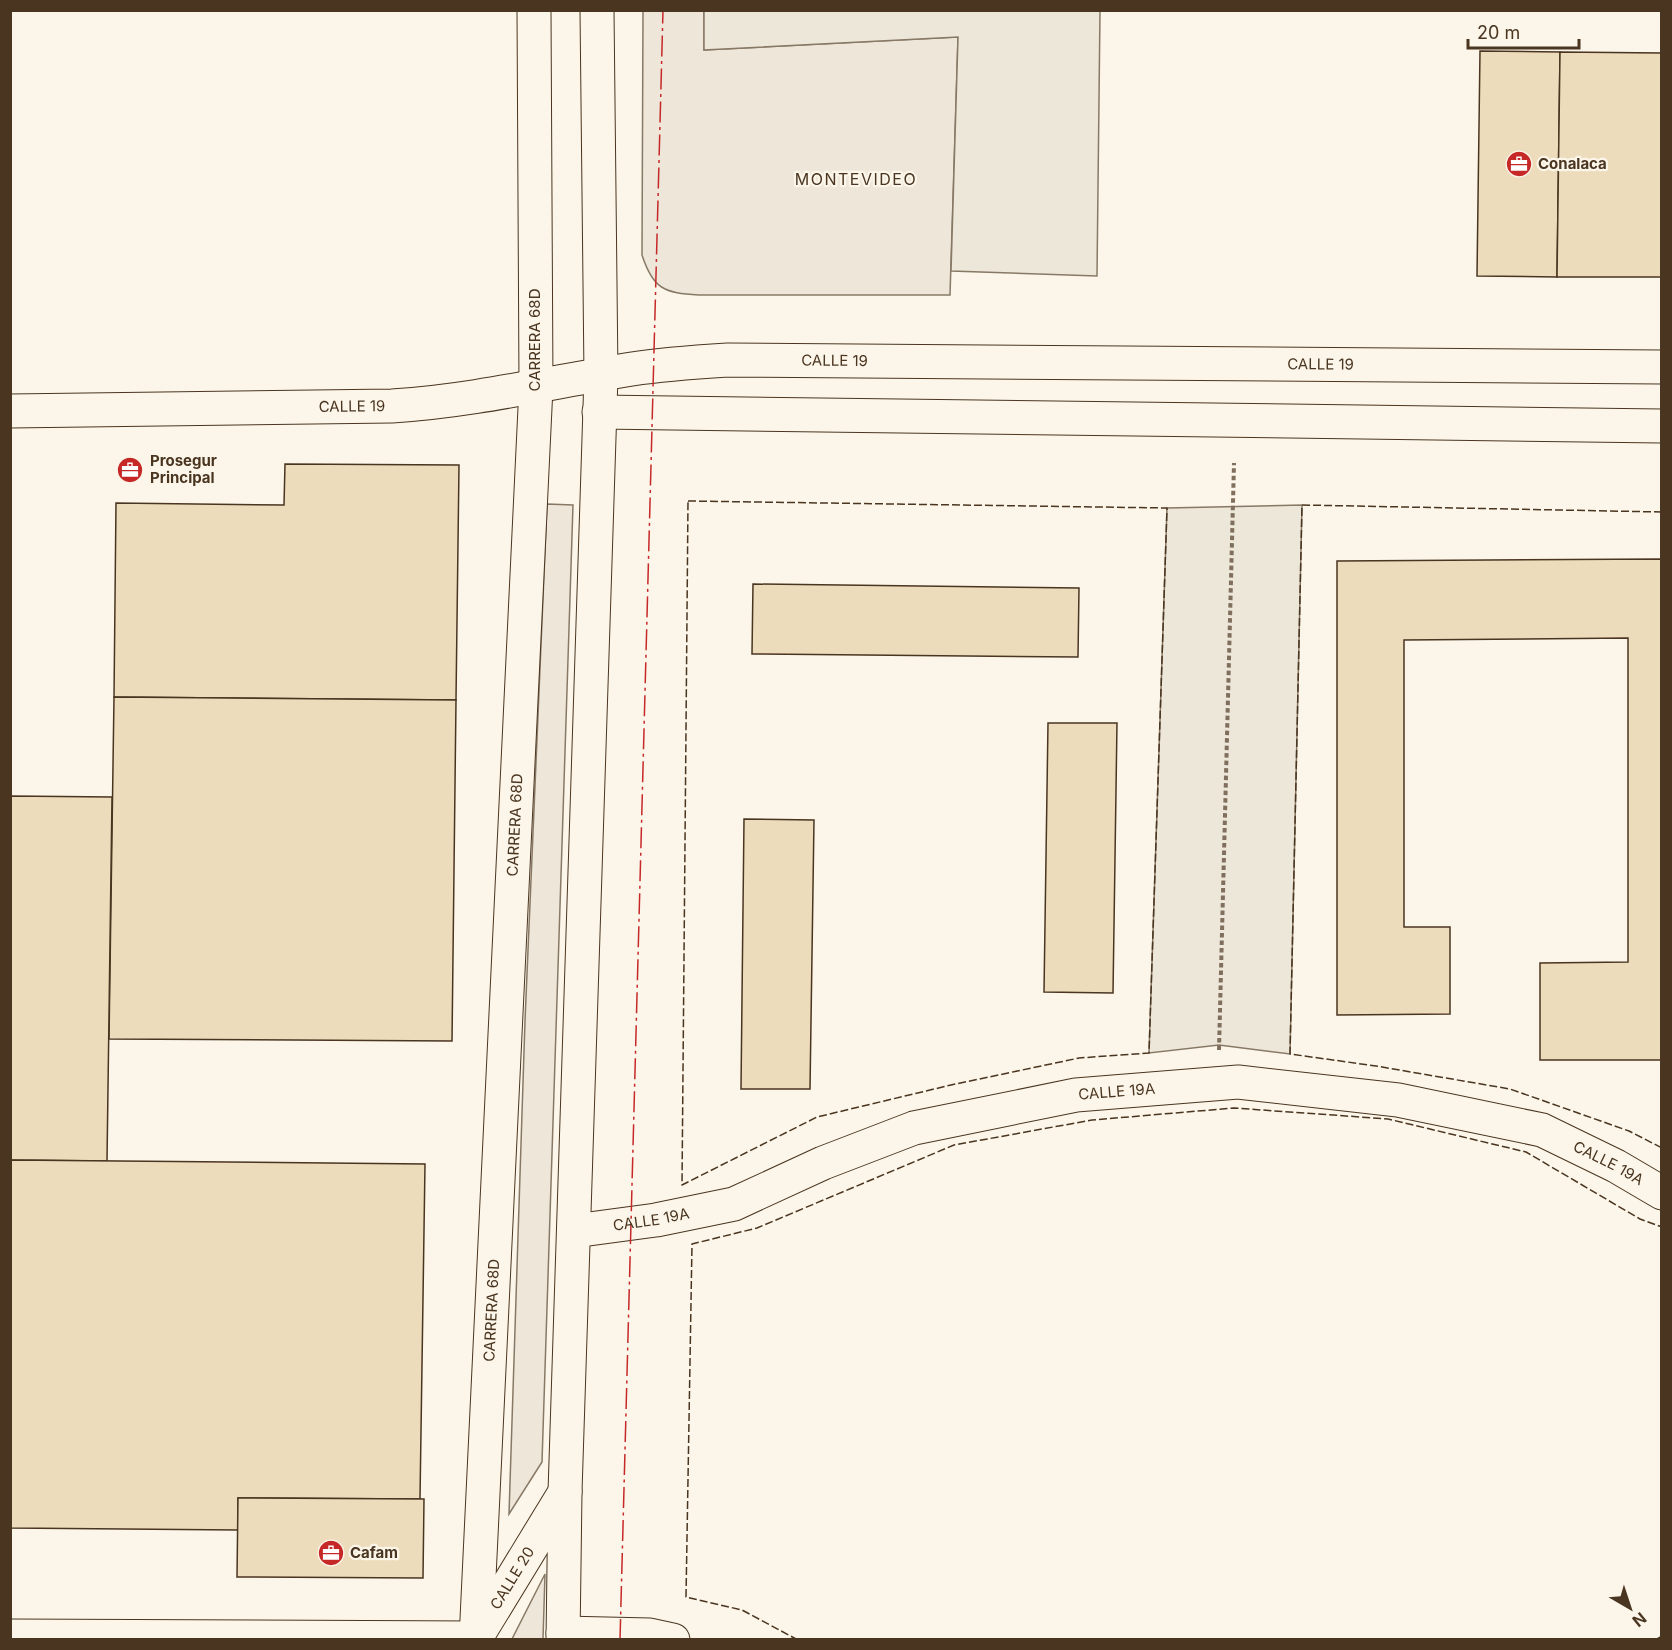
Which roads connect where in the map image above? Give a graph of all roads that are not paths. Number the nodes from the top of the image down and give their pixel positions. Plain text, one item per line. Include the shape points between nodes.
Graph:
1 (534, 10) edge
2 (597, 10) edge
3 (1662, 367) edge
4 (601, 376) junction
5 (536, 387) junction
6 (10, 411) edge
7 (599, 412) junction
8 (1662, 426) edge
9 (1662, 1193) edge
10 (574, 1231) junction
11 (565, 1492) junction
12 (10, 1636) edge
13 (563, 1636) edge
14 (476, 1639) edge
15 (673, 1640) edge

1 - 5 street, CARRERA 68D
2 - 4 street
3 - 4 street, CALLE 19 via 728,360
4 - 5 street, CALLE 19
4 - 7 street
5 - 6 street, CALLE 19 via 392,406
5 - 14 street, CARRERA 68D
7 - 8 street
7 - 10 street
9 - 10 street, CALLE 19A via 1542,1130 1398,1100 1238,1082 1076,1095 914,1128 823,1163 734,1204
10 - 11 street
11 - 13 street
11 - 14 street, CALLE 20
12 - 14 street
13 - 15 street via 650,1635

